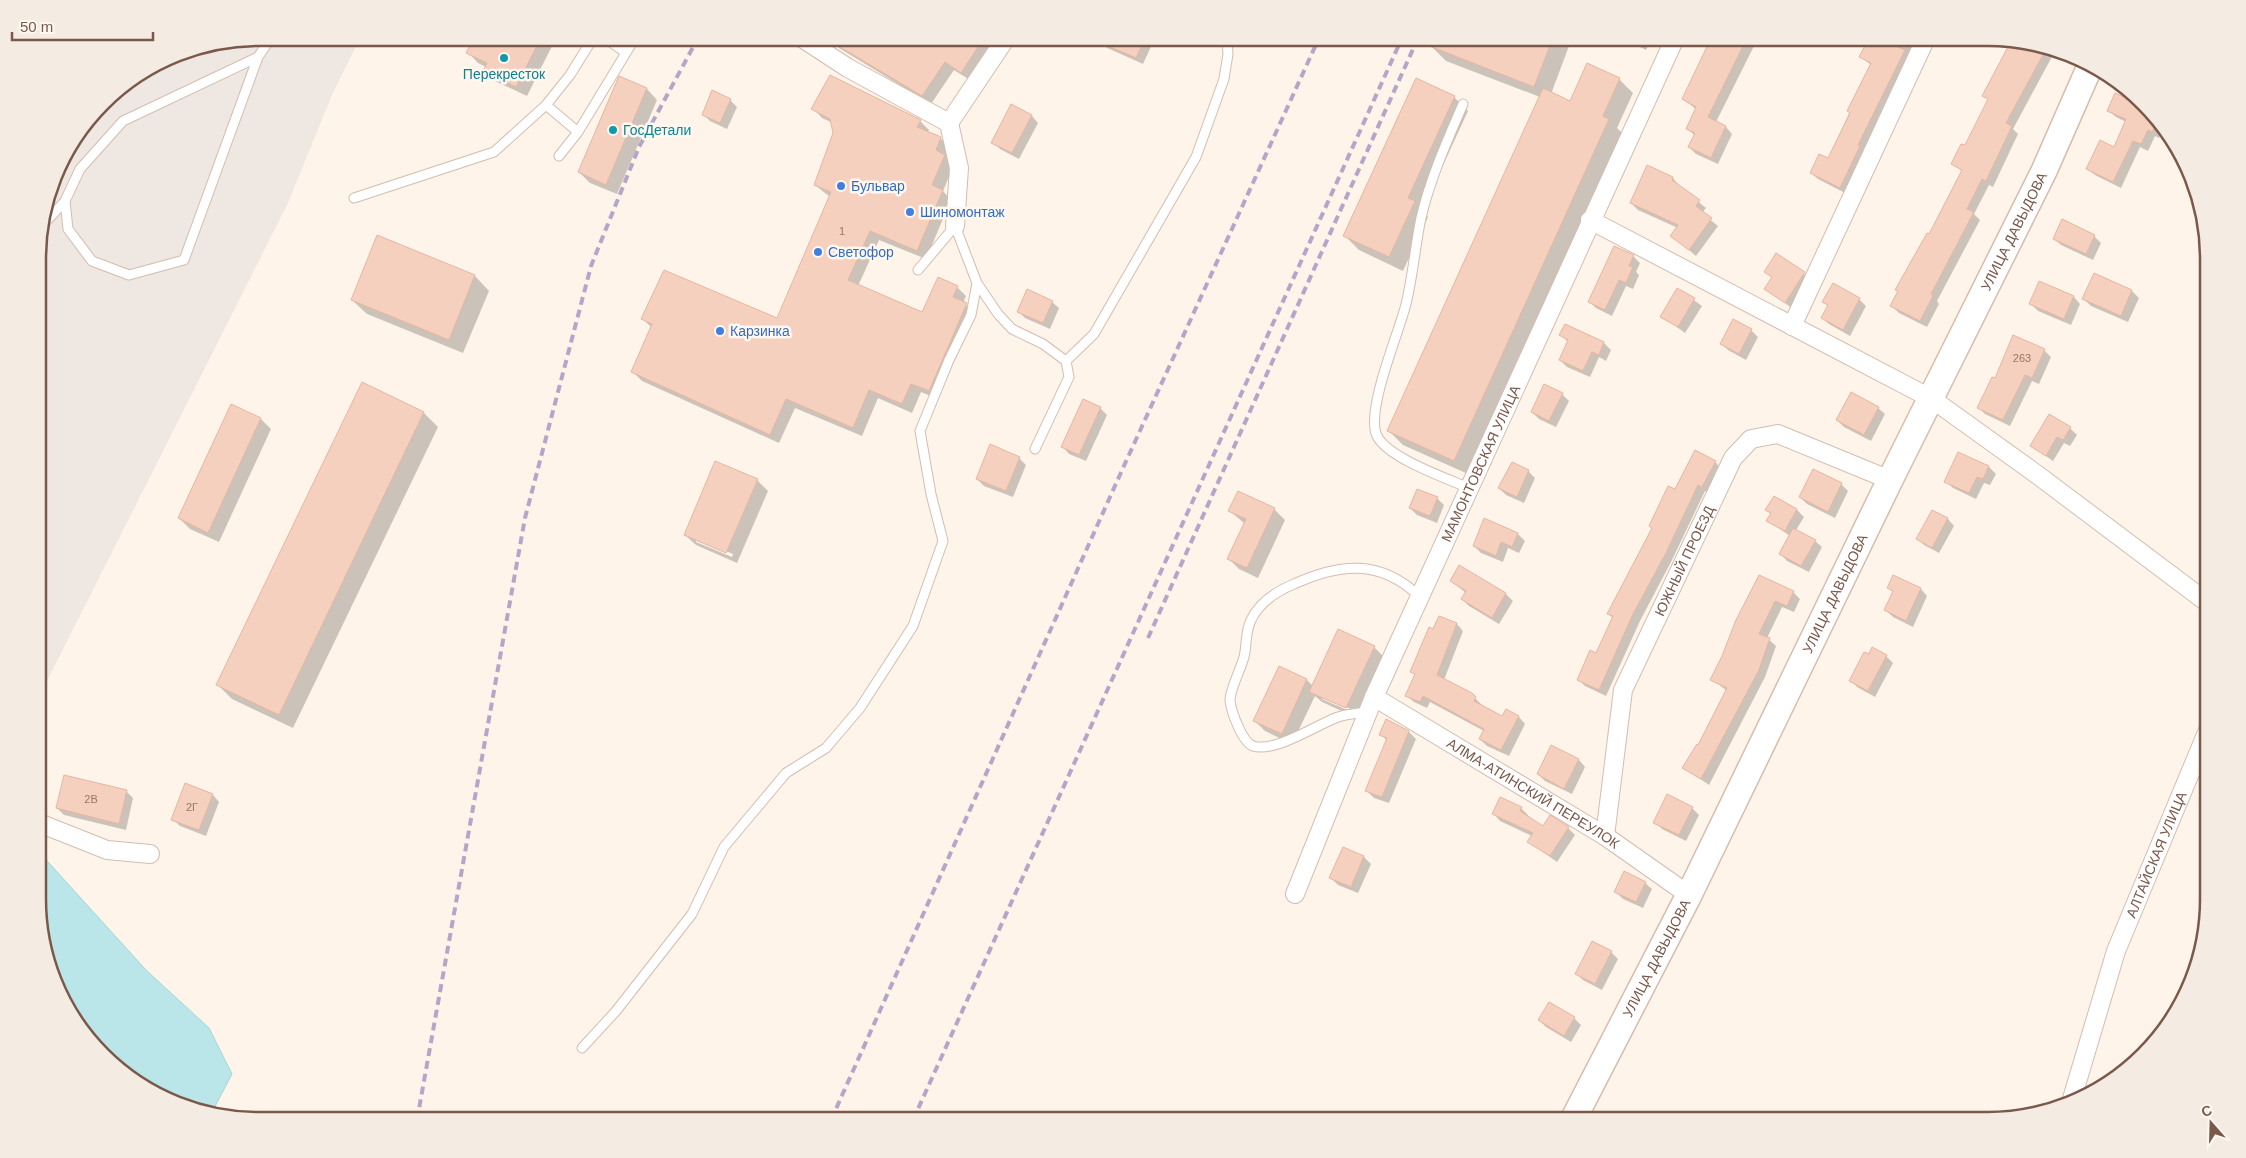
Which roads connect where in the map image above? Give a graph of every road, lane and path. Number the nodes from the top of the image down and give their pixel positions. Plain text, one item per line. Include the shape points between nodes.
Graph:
1 (266, 46) edge
2 (588, 46) edge
3 (616, 46) edge
4 (629, 46) edge
5 (814, 46) edge
6 (1001, 46) edge
7 (1228, 46) edge
8 (1671, 46) edge
9 (1922, 46) edge
10 (625, 52) junction
11 (258, 57) junction
12 (2087, 71) edge
13 (546, 104) junction
14 (1463, 104) dead end
15 (949, 123) junction
16 (578, 132) junction
17 (559, 156) dead end
18 (354, 198) dead end
19 (65, 202) junction
20 (50, 218) edge
21 (1590, 220) junction
22 (955, 226) junction
23 (918, 270) dead end
24 (977, 283) junction
25 (1792, 326) junction
26 (1066, 360) junction
27 (1932, 399) junction
28 (1035, 449) dead end
29 (1890, 480) junction
30 (1469, 488) junction
31 (1419, 596) junction
32 (2200, 597) edge
33 (1371, 705) junction
34 (2200, 749) edge
35 (46, 826) edge
36 (1604, 836) junction
37 (150, 854) dead end
38 (1294, 894) dead end
39 (1689, 895) junction
40 (582, 1048) dead end
41 (2074, 1093) edge
42 (1577, 1112) edge

1 - 11 lane
2 - 13 lane
3 - 10 lane
4 - 10 lane
5 - 15 street
6 - 15 street
7 - 26 lane via 1224,79 1196,157 1094,334
8 - 21 street, МАМОНТОВСКАЯ УЛИЦА
9 - 25 street
10 - 16 lane
11 - 19 lane via 123,121 80,169
11 - 19 lane via 184,260 130,275 92,261 68,229
12 - 27 main road, УЛИЦА ДАВЫДОВА via 2044,171
13 - 16 lane
13 - 18 lane via 494,152
14 - 30 lane via 1439,160 1421,217 1406,304 1373,415 1377,436 1391,450 1407,461
15 - 22 street via 960,168
16 - 17 lane
19 - 20 lane
21 - 25 street
21 - 30 street, МАМОНТОВСКАЯ УЛИЦА
22 - 23 lane
22 - 24 lane
24 - 26 lane via 1012,329
24 - 40 lane via 971,315 920,431 931,494 944,541 913,626 860,708 826,748 786,773 724,847 692,914 616,1012
25 - 27 street
26 - 28 lane via 1069,377
27 - 29 main road, УЛИЦА ДАВЫДОВА
27 - 32 street
29 - 36 street, ЮЖНЫЙ ПРОЕЗД via 1778,434 1751,439 1733,458 1623,690
29 - 39 main road, УЛИЦА ДАВЫДОВА
30 - 31 street, МАМОНТОВСКАЯ УЛИЦА
31 - 33 street, МАМОНТОВСКАЯ УЛИЦА
31 - 33 lane via 1392,576 1358,568 1336,568 1285,588 1263,603 1251,620 1230,699 1242,736 1252,746 1281,743
33 - 36 street, АЛМА-АТИНСКИЙ ПЕРЕУЛОК
33 - 38 street, МАМОНТОВСКАЯ УЛИЦА
34 - 41 street, АЛТАЙСКАЯ УЛИЦА via 2116,951
35 - 37 street via 107,850
36 - 39 street, АЛМА-АТИНСКИЙ ПЕРЕУЛОК
39 - 42 main road, УЛИЦА ДАВЫДОВА

